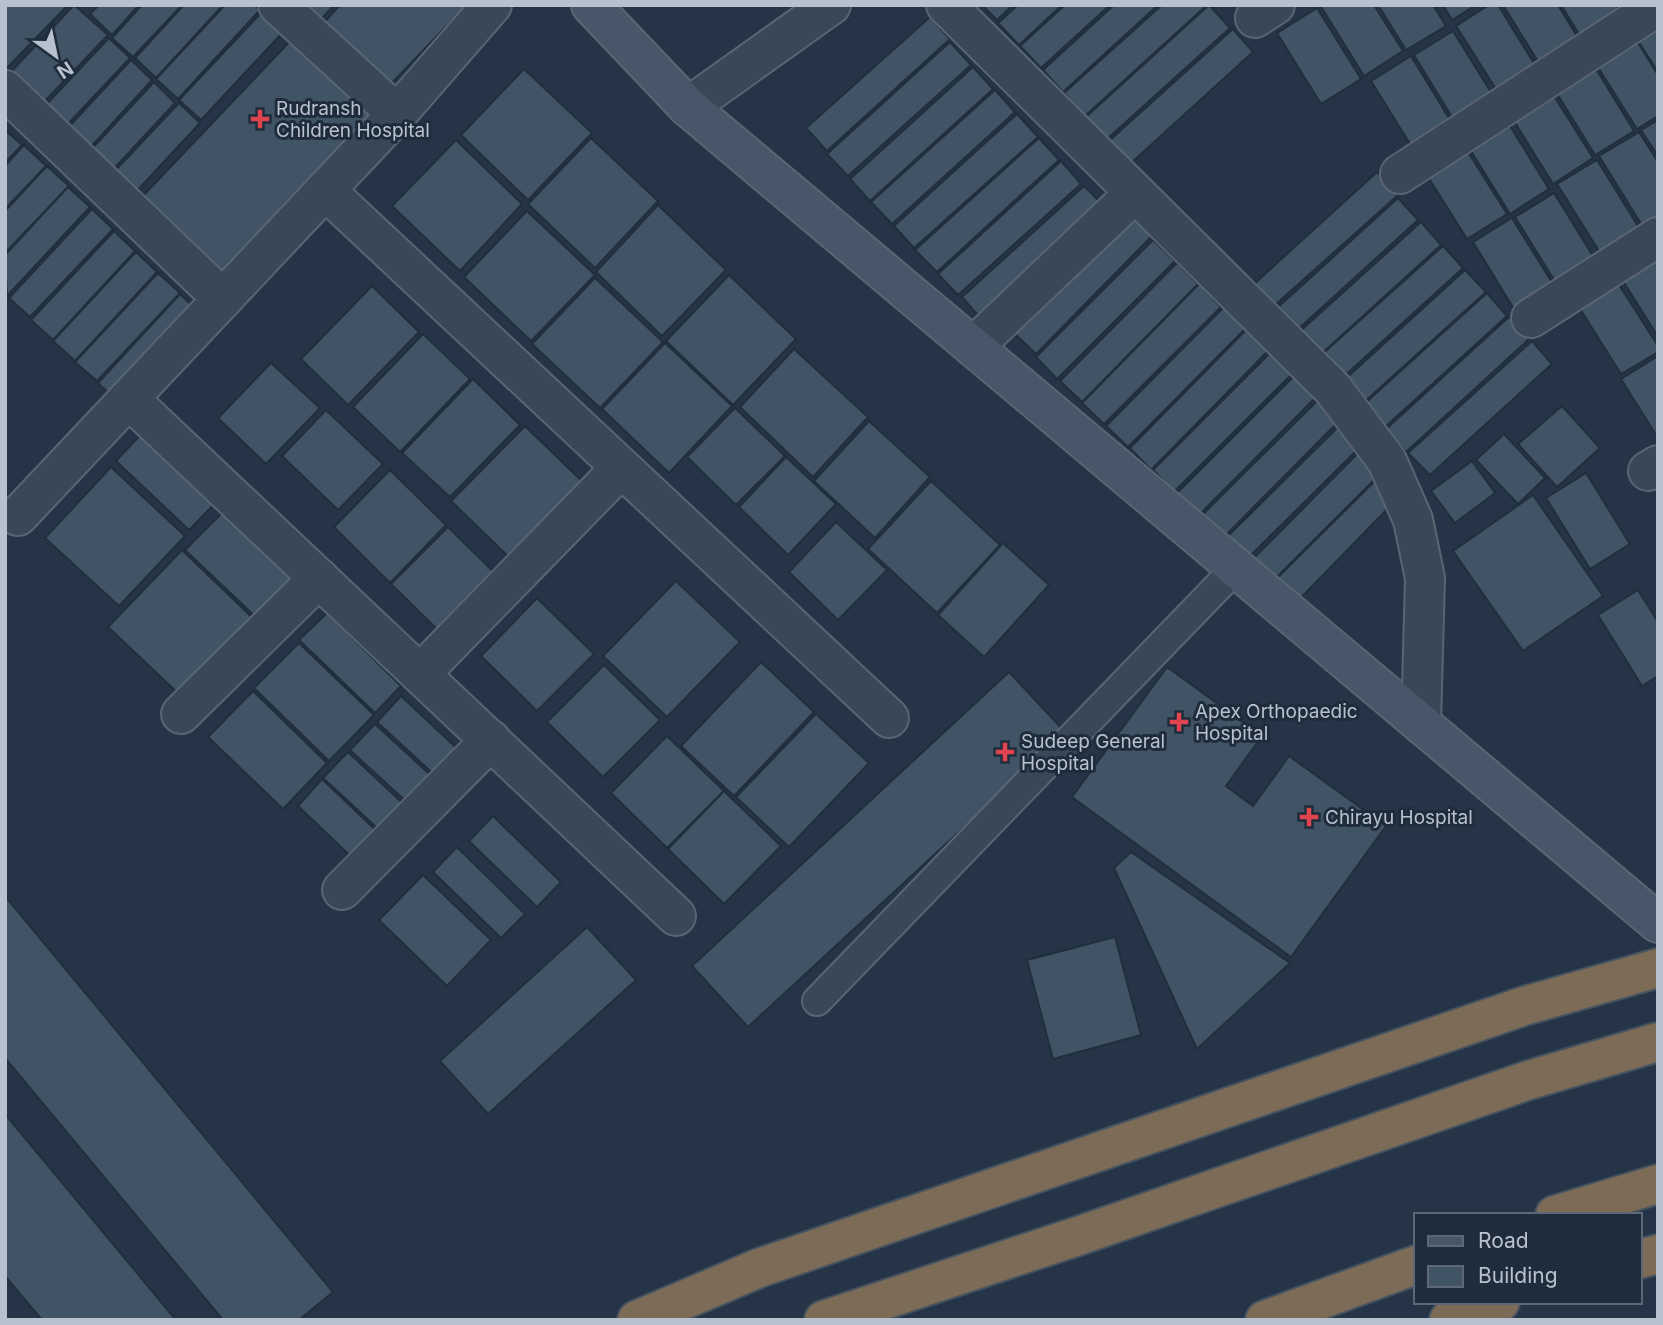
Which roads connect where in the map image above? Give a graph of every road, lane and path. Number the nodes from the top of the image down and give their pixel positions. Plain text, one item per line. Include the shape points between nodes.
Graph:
1 (278, 5) edge
2 (492, 5) edge
3 (591, 5) edge
4 (831, 5) edge
5 (946, 5) edge
6 (1658, 6) edge
7 (5, 90) edge
8 (688, 107) junction
9 (397, 114) junction
10 (1400, 174) dead end
11 (325, 190) junction
12 (1135, 193) junction
13 (1658, 237) edge
14 (223, 299) junction
15 (1531, 318) dead end
16 (973, 347) junction
17 (129, 399) junction
18 (621, 468) junction
19 (18, 516) dead end
20 (1236, 568) junction
21 (319, 578) junction
22 (421, 674) junction
23 (181, 714) dead end
24 (889, 718) dead end
25 (1421, 724) junction
26 (491, 740) junction
27 (342, 890) dead end
28 (676, 916) dead end
29 (1658, 923) edge
30 (1658, 968) edge
31 (817, 1001) dead end
32 (1658, 1042) edge
33 (1658, 1184) edge
34 (1562, 1213) edge
35 (1414, 1266) edge
36 (1494, 1304) edge
37 (637, 1320) edge
38 (824, 1320) edge
39 (1265, 1320) edge
40 (1449, 1320) edge

1 - 9 street
2 - 9 street
3 - 8 street
4 - 8 street
5 - 12 street
6 - 10 street
7 - 14 street
8 - 16 street
9 - 11 street
11 - 14 street
11 - 18 street
12 - 16 street
12 - 25 street via 1333,389 1387,461 1413,520 1425,578
13 - 15 street
14 - 17 street
16 - 20 street
17 - 19 street
17 - 21 street
18 - 22 street
18 - 24 street
20 - 25 street
20 - 31 lane
21 - 22 street
21 - 23 street
22 - 26 street
25 - 29 street
26 - 27 street
26 - 28 street
30 - 37 highway via 1524,1006 759,1268
32 - 38 highway via 1529,1080
33 - 34 highway
35 - 39 highway
36 - 40 highway

